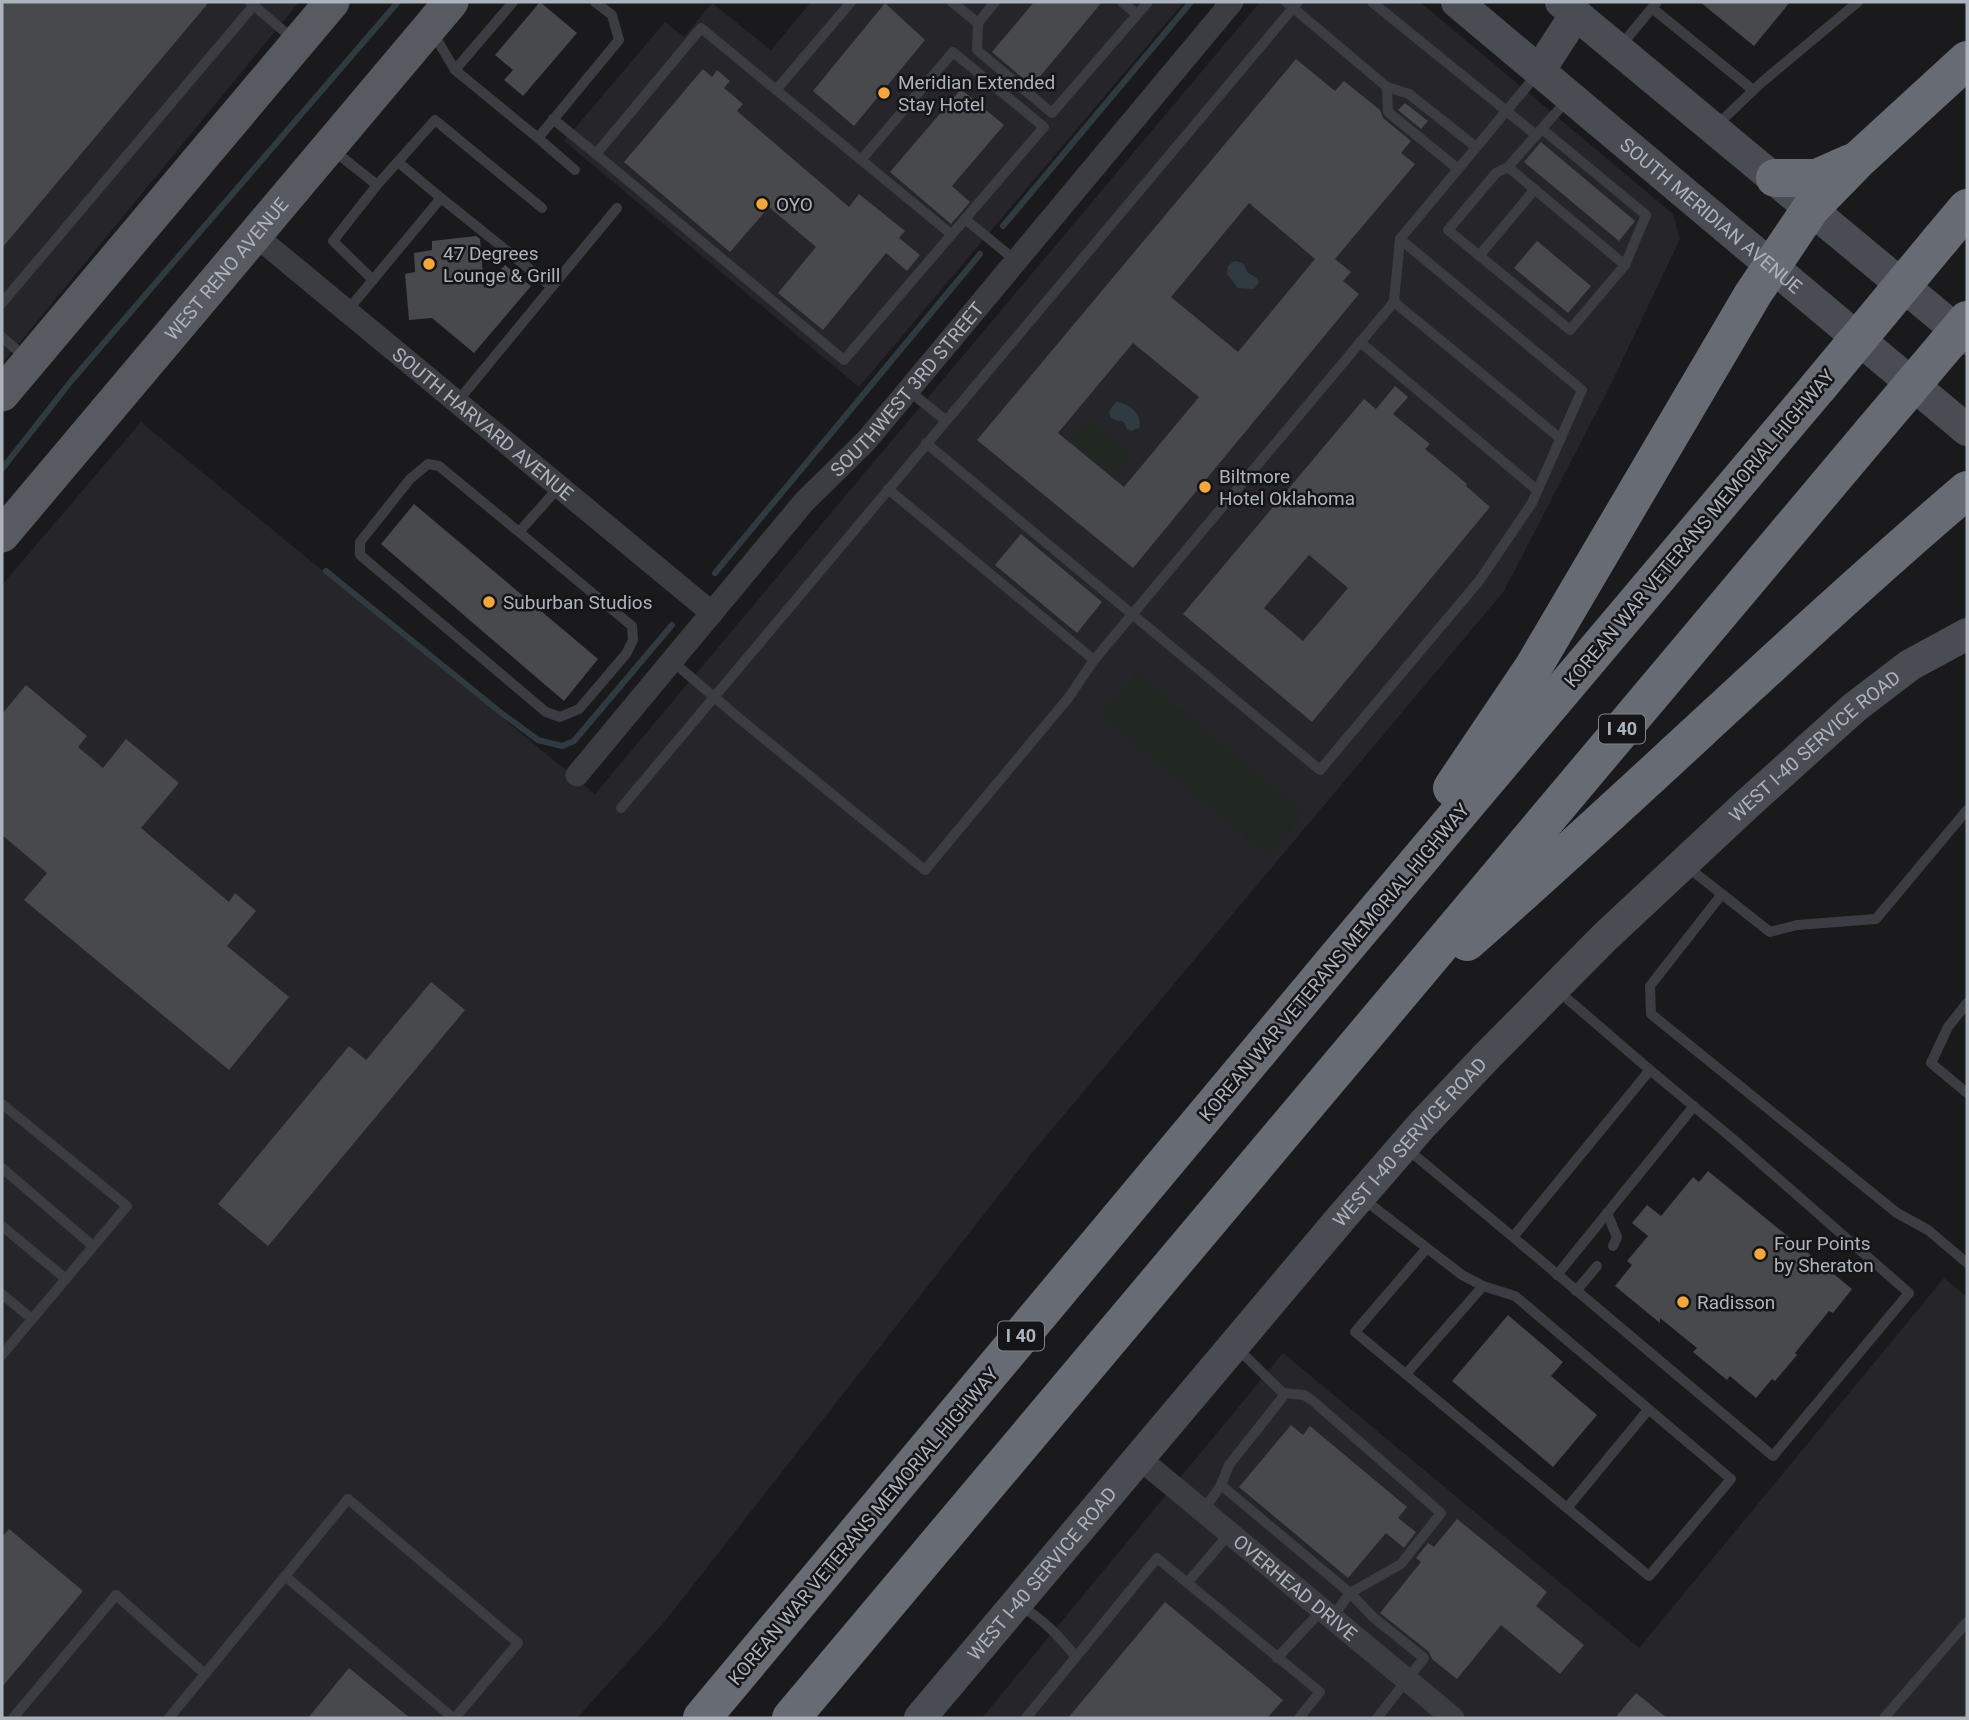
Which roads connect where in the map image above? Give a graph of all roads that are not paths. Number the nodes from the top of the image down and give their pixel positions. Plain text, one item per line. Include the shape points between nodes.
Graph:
1 (332, 2) edge
2 (513, 2) edge
3 (595, 2) edge
4 (851, 2) edge
5 (952, 2) edge
6 (995, 2) edge
7 (1122, 2) edge
8 (1148, 2) edge
9 (1232, 2) edge
10 (1372, 2) edge
11 (1457, 2) edge
12 (1854, 3) edge
13 (252, 4) edge
14 (1292, 4) edge
15 (1655, 5) edge
16 (1572, 8) edge
17 (1137, 14) junction
18 (440, 15) edge
19 (978, 23) junction
20 (298, 43) junction
21 (1618, 49) junction
22 (1967, 60) edge
23 (455, 70) junction
24 (1539, 71) junction
25 (1387, 87) junction
26 (776, 90) junction
27 (1753, 90) junction
28 (1569, 97) junction
29 (1506, 111) junction
30 (553, 119) junction
31 (1714, 128) junction
32 (1539, 132) junction
33 (538, 138) junction
34 (329, 147) junction
35 (1476, 148) junction
36 (596, 154) junction
37 (1859, 159) junction
38 (861, 160) junction
39 (398, 162) junction
40 (1508, 167) junction
41 (1458, 169) junction
42 (575, 170) dead end
43 (1775, 178) junction
44 (377, 185) junction
45 (1535, 189) junction
46 (441, 198) junction
47 (542, 208) dead end
48 (617, 208) dead end
49 (1811, 208) junction
50 (1967, 208) edge
51 (965, 219) junction
52 (951, 234) junction
53 (255, 235) junction
54 (1400, 239) junction
55 (1479, 256) junction
56 (1015, 260) junction
57 (1625, 265) junction
58 (1771, 266) junction
59 (373, 280) junction
60 (552, 287) junction
61 (1394, 302) junction
62 (2, 303) edge
63 (347, 311) junction
64 (1967, 320) edge
65 (2, 337) edge
66 (1967, 339) edge
67 (1360, 342) junction
68 (30, 361) junction
69 (908, 390) junction
70 (2, 394) edge
71 (457, 402) junction
72 (946, 420) junction
73 (1967, 430) edge
74 (1561, 439) junction
75 (926, 443) junction
76 (559, 487) junction
77 (888, 489) junction
78 (1967, 490) edge
79 (1537, 491) junction
80 (519, 531) junction
81 (2, 535) edge
82 (712, 613) junction
83 (1133, 614) junction
84 (1967, 634) edge
85 (1094, 660) junction
86 (672, 661) junction
87 (715, 697) junction
88 (578, 775) dead end
89 (621, 808) dead end
90 (1967, 810) edge
91 (1683, 864) junction
92 (1722, 894) junction
93 (1340, 954) junction
94 (1554, 987) junction
95 (1967, 1003) edge
96 (1370, 1027) junction
97 (1650, 1070) junction
98 (1967, 1093) edge
99 (2, 1104) edge
100 (1694, 1106) junction
101 (1404, 1146) junction
102 (2, 1168) edge
103 (1360, 1197) junction
104 (1607, 1213) junction
105 (2, 1226) edge
106 (1513, 1237) junction
107 (1614, 1245) dead end
108 (93, 1246) junction
109 (1427, 1248) junction
110 (1967, 1263) edge
111 (1597, 1266) dead end
112 (1557, 1275) junction
113 (66, 1279) junction
114 (1483, 1286) junction
115 (1576, 1291) junction
116 (2, 1294) edge
117 (32, 1319) junction
118 (1234, 1345) junction
119 (2, 1355) edge
120 (1406, 1374) junction
121 (1283, 1393) junction
122 (1648, 1410) junction
123 (1139, 1458) junction
124 (1221, 1485) junction
125 (1567, 1508) junction
126 (1203, 1511) junction
127 (1230, 1533) junction
128 (285, 1576) junction
129 (1187, 1583) junction
130 (1350, 1593) junction
131 (1025, 1609) junction
132 (1327, 1614) junction
133 (1967, 1622) edge
134 (1076, 1657) junction
135 (1278, 1658) junction
136 (205, 1674) junction
137 (1408, 1681) junction
138 (925, 1717) edge
139 (13, 1718) edge
140 (170, 1718) edge
141 (454, 1718) edge
142 (702, 1718) edge
143 (791, 1718) edge
144 (1026, 1718) edge
145 (1299, 1718) edge
146 (1377, 1718) edge
147 (1453, 1718) edge
148 (1884, 1718) edge

1 - 20 main road
2 - 23 lane
3 - 30 lane via 612,15 619,40
4 - 26 lane
5 - 19 lane
6 - 19 lane
7 - 17 lane
8 - 17 lane
9 - 56 street, SOUTHWEST 3RD STREET
10 - 29 lane
11 - 24 street, SOUTH MERIDIAN AVENUE
12 - 27 lane
13 - 20 lane
13 - 62 lane
14 - 25 lane
14 - 72 lane
15 - 21 lane
15 - 27 lane
16 - 21 street
16 - 24 street
17 - 19 lane via 1052,113 977,50
18 - 23 lane
18 - 34 main road, WEST RENO AVENUE
20 - 68 main road
21 - 31 street
22 - 37 highway
23 - 33 lane
24 - 28 street, SOUTH MERIDIAN AVENUE
24 - 29 lane
25 - 35 lane via 1409,94
25 - 41 lane via 1388,112
26 - 36 lane via 701,28
26 - 38 lane
27 - 31 lane
28 - 32 lane
28 - 58 street, SOUTH MERIDIAN AVENUE
29 - 32 lane
29 - 35 lane
30 - 33 lane
30 - 36 lane
31 - 43 street
32 - 40 lane
32 - 57 lane via 1646,215
33 - 42 lane
34 - 44 lane
34 - 53 main road, WEST RENO AVENUE
35 - 41 lane
36 - 52 lane via 844,360
37 - 43 highway via 1817,178
37 - 49 highway
38 - 51 lane via 953,52 1044,127
38 - 52 lane
39 - 44 lane
39 - 46 lane
39 - 47 lane via 435,120
40 - 45 lane
40 - 55 lane via 1496,173 1448,230
41 - 54 lane
43 - 49 street
44 - 59 lane via 334,241
45 - 55 lane
45 - 57 lane
46 - 59 lane
46 - 60 lane
48 - 60 lane
49 - 58 highway
49 - 66 street
50 - 93 highway, KOREAN WAR VETERANS MEMORIAL HIGHWAY / I 40, bridge
51 - 52 lane
51 - 56 lane
53 - 63 street, SOUTH HARVARD AVENUE
53 - 81 main road, WEST RENO AVENUE
54 - 61 lane
54 - 74 lane via 1582,390
55 - 57 lane via 1570,330
56 - 69 street, SOUTHWEST 3RD STREET
58 - 73 street, SOUTH MERIDIAN AVENUE
58 - 93 highway via 1534,666
59 - 63 lane
60 - 71 lane
61 - 67 lane
61 - 74 lane
63 - 71 street, SOUTH HARVARD AVENUE
64 - 96 highway, I 40, bridge
65 - 68 lane
67 - 79 lane
67 - 83 lane
68 - 70 main road
69 - 72 lane
69 - 82 street, SOUTHWEST 3RD STREET via 866,442 804,502
71 - 76 street, SOUTH HARVARD AVENUE
72 - 75 lane
74 - 79 lane
75 - 77 lane
75 - 83 lane
76 - 80 lane
76 - 82 street, SOUTH HARVARD AVENUE
77 - 85 lane
77 - 87 lane
78 - 96 highway
79 - 83 lane via 1479,581 1320,770
80 - 80 lane via 439,466 428,464 410,479 360,542 360,555 546,712 560,717 579,709 626,654 633,640 632,626
82 - 86 street, SOUTHWEST 3RD STREET
83 - 85 lane
84 - 91 street, WEST I-40 SERVICE ROAD via 1910,665 1863,701
85 - 87 lane via 1069,697 925,870
86 - 87 lane
86 - 88 street, SOUTHWEST 3RD STREET
87 - 89 lane
90 - 92 lane via 1876,919 1797,925 1770,932
91 - 92 lane
91 - 94 street, WEST I-40 SERVICE ROAD
92 - 110 lane via 1650,986 1651,1014 1897,1213 1928,1230
93 - 142 highway, KOREAN WAR VETERANS MEMORIAL HIGHWAY / I 40
94 - 97 lane
94 - 101 street, WEST I-40 SERVICE ROAD
95 - 98 lane via 1948,1027 1931,1063
96 - 143 highway, I 40
97 - 100 lane
97 - 106 lane
99 - 108 lane via 127,1206
100 - 104 lane
100 - 115 lane via 1909,1293 1773,1456
101 - 103 street, WEST I-40 SERVICE ROAD
101 - 106 lane
102 - 108 lane
103 - 109 lane
103 - 118 street, WEST I-40 SERVICE ROAD
104 - 107 lane via 1617,1237
104 - 112 lane
105 - 113 lane
106 - 112 lane
108 - 113 lane
109 - 114 lane
109 - 120 lane via 1355,1332
111 - 115 lane
112 - 115 lane
113 - 117 lane
114 - 120 lane
114 - 122 lane via 1515,1296
116 - 117 lane
117 - 119 lane
118 - 121 lane
118 - 123 street, WEST I-40 SERVICE ROAD
120 - 125 lane
121 - 124 lane via 1229,1465
121 - 130 lane via 1313,1401 1441,1514 1401,1564
122 - 125 lane
122 - 125 lane via 1731,1479 1649,1576
123 - 126 street, OVERHEAD DRIVE
123 - 131 street, WEST I-40 SERVICE ROAD
124 - 126 lane
124 - 130 lane
126 - 127 street, OVERHEAD DRIVE
127 - 129 lane
127 - 132 street, OVERHEAD DRIVE
128 - 136 lane
128 - 141 lane
128 - 141 lane via 348,1499 518,1643
129 - 134 lane via 1157,1558
129 - 135 lane
130 - 132 lane
130 - 137 lane via 1424,1658
131 - 134 lane via 1057,1633
131 - 138 street, WEST I-40 SERVICE ROAD
132 - 135 lane
132 - 137 street, OVERHEAD DRIVE
133 - 148 lane
134 - 144 lane
135 - 145 lane via 1320,1692
136 - 139 lane via 116,1595
136 - 140 lane
137 - 146 lane
137 - 147 street, OVERHEAD DRIVE

